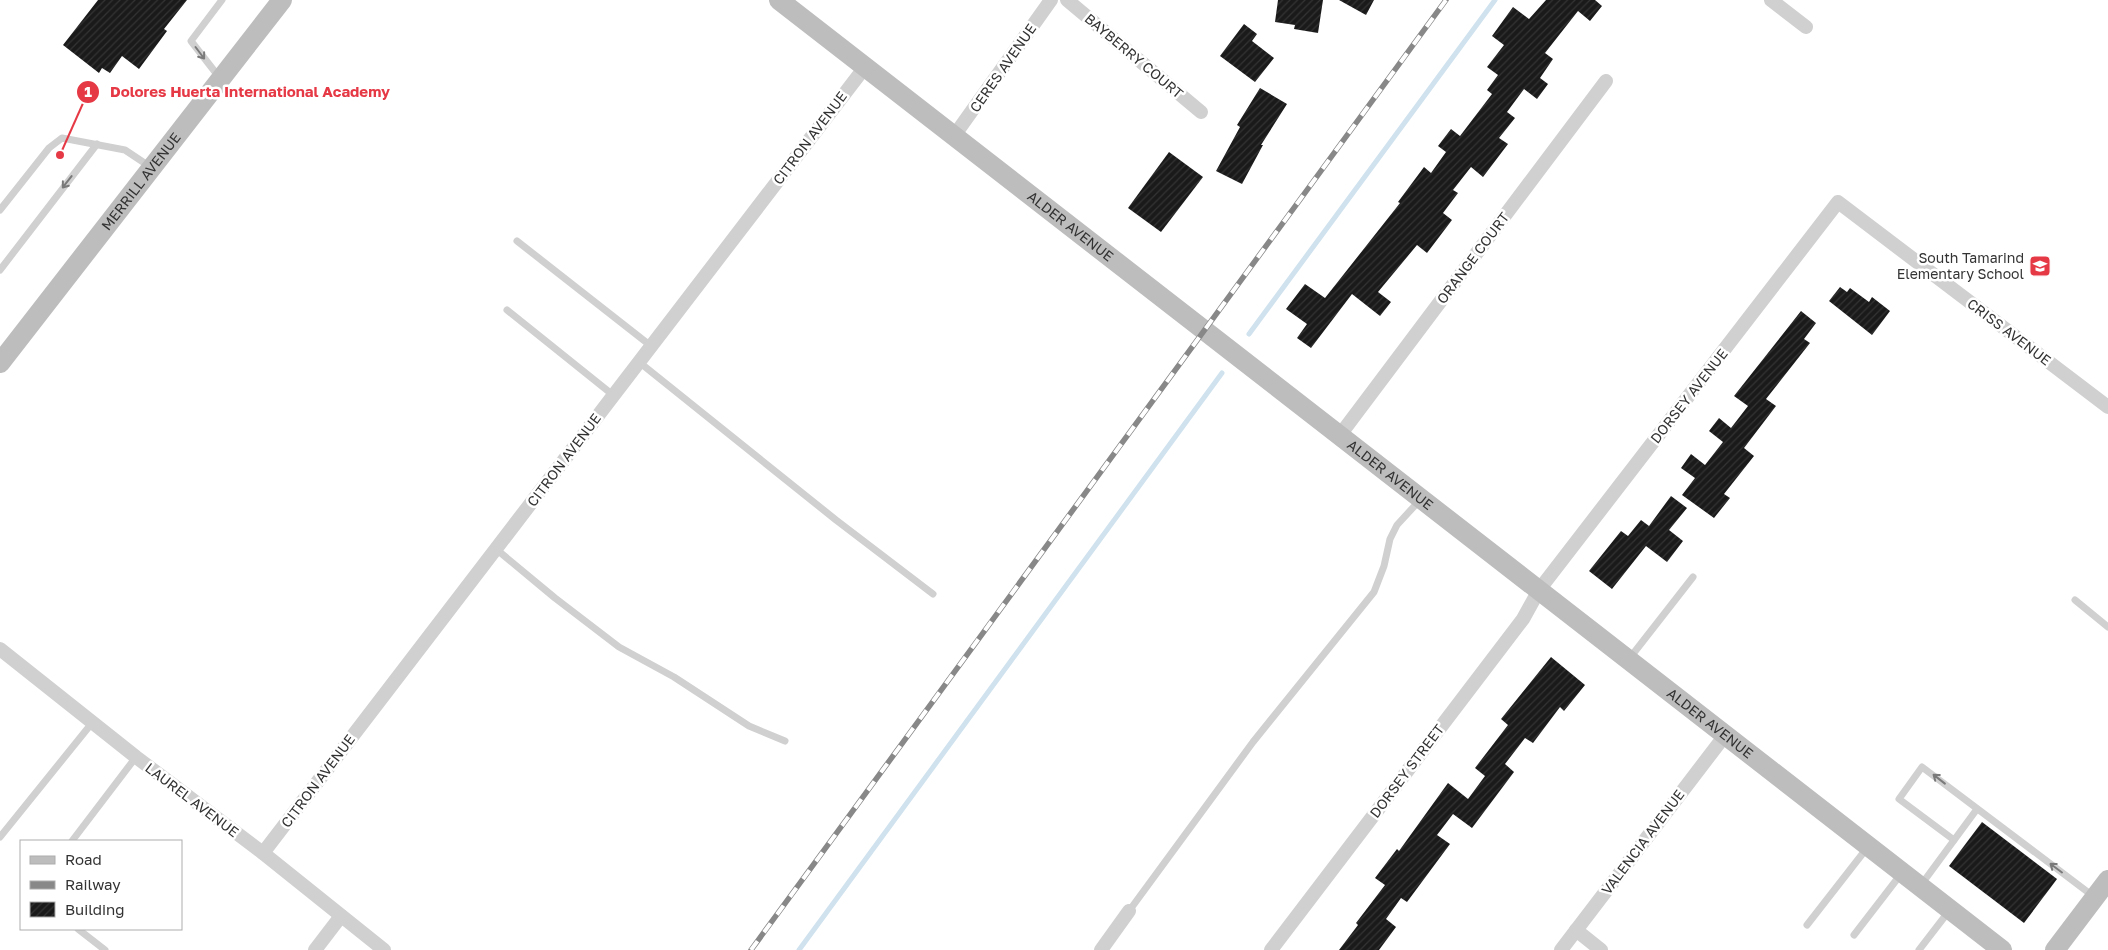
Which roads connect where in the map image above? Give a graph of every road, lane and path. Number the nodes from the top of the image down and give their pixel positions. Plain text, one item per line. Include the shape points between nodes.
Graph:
1 (222, 0) edge
2 (282, 0) edge
3 (779, 0) edge
4 (1051, 0) edge
5 (1066, 0) edge
6 (1771, 0) edge
7 (1806, 27) dead end
8 (865, 67) junction
9 (221, 80) junction
10 (1606, 82) dead end
11 (1201, 112) dead end
12 (954, 136) junction
13 (97, 144) junction
14 (152, 168) junction
15 (1838, 202) joint
16 (0, 210) edge
17 (517, 241) dead end
18 (0, 270) edge
19 (507, 310) dead end
20 (651, 346) junction
21 (639, 362) junction
22 (0, 363) edge
23 (613, 395) junction
24 (2108, 407) edge
25 (1340, 435) junction
26 (1421, 498) junction
27 (496, 548) junction
28 (1693, 577) dead end
29 (1539, 590) junction
30 (933, 594) dead end
31 (2075, 600) dead end
32 (2108, 627) edge
33 (0, 649) edge
34 (1629, 659) junction
35 (92, 723) junction
36 (1726, 734) junction
37 (785, 740) dead end
38 (136, 757) junction
39 (1977, 809) junction
40 (0, 837) edge
41 (73, 840) edge
42 (1954, 840) junction
43 (1869, 846) junction
44 (263, 853) junction
45 (1903, 872) junction
46 (2108, 880) edge
47 (1920, 886) junction
48 (2095, 898) junction
49 (1951, 909) junction
50 (1129, 911) joint
51 (341, 916) junction
52 (1807, 925) dead end
53 (79, 930) edge
54 (1576, 930) junction
55 (1854, 935) dead end
56 (105, 950) edge
57 (315, 950) edge
58 (384, 950) edge
59 (1101, 950) edge
60 (1271, 950) edge
61 (1561, 950) edge
62 (1600, 950) edge
63 (1919, 950) edge
64 (2002, 950) edge
65 (2055, 950) edge

1 -> 9 lane via 191,41
2 - 9 main road, MERRILL AVENUE
3 - 8 main road, ALDER AVENUE
4 - 12 street, CERES AVENUE
5 - 11 street, BAYBERRY COURT
6 - 7 street
8 - 12 main road, ALDER AVENUE
8 - 20 street, CITRON AVENUE
9 - 14 main road, MERRILL AVENUE
10 - 25 street, ORANGE COURT
12 - 25 main road, ALDER AVENUE
13 - 14 lane via 125,150
13 - 16 lane via 62,138 49,148
13 -> 18 lane
14 - 22 main road, MERRILL AVENUE
15 - 24 street, CRISS AVENUE
15 - 29 street, DORSEY AVENUE
17 - 20 lane
19 - 23 lane
20 - 21 street, CITRON AVENUE
21 - 23 street, CITRON AVENUE
21 - 30 lane
23 - 27 street, CITRON AVENUE
25 - 26 main road, ALDER AVENUE
26 - 29 main road, ALDER AVENUE
26 - 50 lane via 1390,539 1374,592 1253,742
27 - 37 lane via 619,647 749,726
27 - 44 street, CITRON AVENUE
28 - 34 lane
29 - 34 main road, ALDER AVENUE
29 - 60 street, DORSEY STREET via 1523,619
31 - 32 lane
33 - 35 street, LAUREL AVENUE
34 - 36 main road, ALDER AVENUE
35 - 38 street, LAUREL AVENUE
35 - 40 lane
36 - 43 main road, ALDER AVENUE
36 - 54 street, VALENCIA AVENUE
38 - 41 lane
38 - 44 street, LAUREL AVENUE
39 - 42 lane
39 -> 42 lane via 1922,767 1898,798
48 -> 39 lane
42 - 47 lane
43 - 45 main road, ALDER AVENUE
43 - 52 lane
44 - 51 street, LAUREL AVENUE
45 - 47 main road, ALDER AVENUE
45 - 55 lane
46 - 48 main road
47 - 49 main road, ALDER AVENUE
48 - 65 main road
49 - 63 lane
49 - 64 main road, ALDER AVENUE
50 - 59 street
51 - 57 street
51 - 58 street, LAUREL AVENUE
53 - 56 lane
54 - 61 street, VALENCIA AVENUE
54 - 62 street

